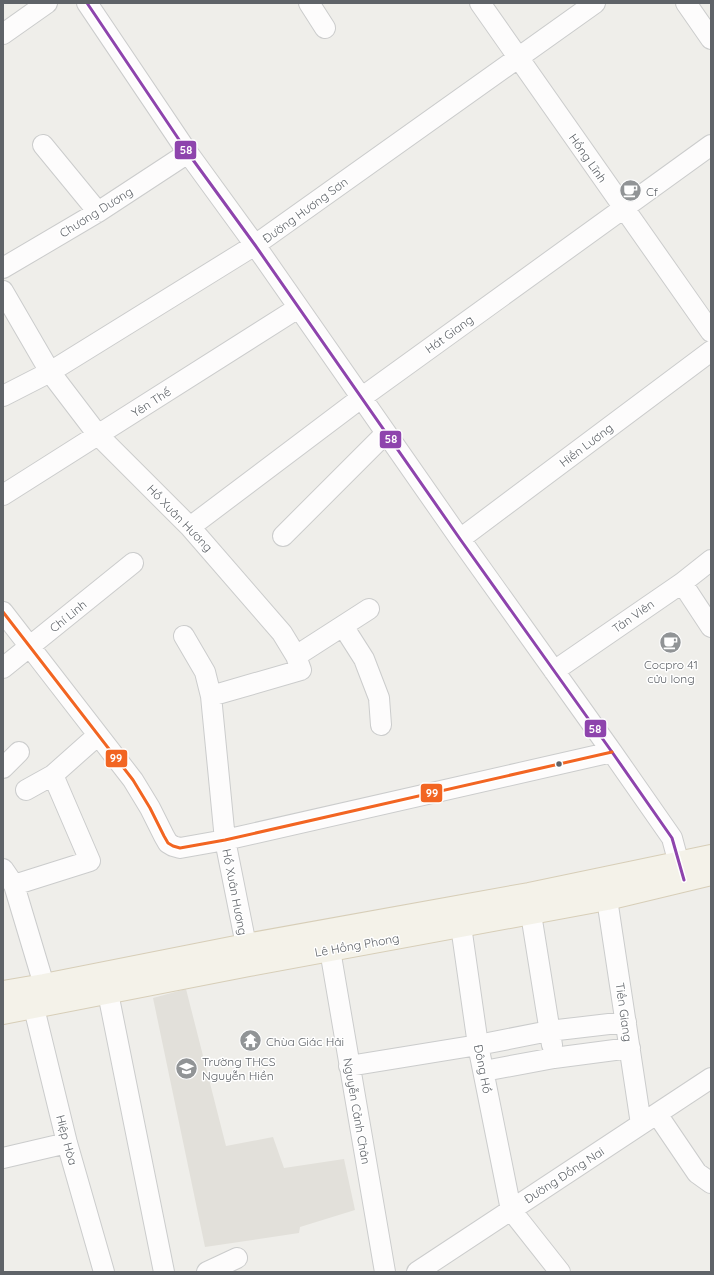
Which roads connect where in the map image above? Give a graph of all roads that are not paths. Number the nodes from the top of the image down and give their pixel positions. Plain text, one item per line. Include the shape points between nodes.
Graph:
1 (47, 3) edge
2 (87, 3) edge
3 (309, 3) edge
4 (480, 3) edge
5 (595, 3) edge
6 (686, 3) edge
7 (325, 28) dead end
8 (3, 34) edge
9 (711, 39) edge
10 (518, 58) junction
11 (43, 145) dead end
12 (711, 145) edge
13 (188, 153) junction
14 (624, 208) junction
15 (98, 212) junction
16 (255, 245) junction
17 (3, 268) edge
18 (3, 292) edge
19 (298, 308) junction
20 (711, 332) edge
21 (711, 351) edge
22 (50, 372) junction
23 (3, 396) edge
24 (361, 398) junction
25 (386, 433) junction
26 (98, 435) junction
27 (3, 495) edge
28 (190, 527) junction
29 (283, 536) dead end
30 (460, 539) junction
31 (711, 560) edge
32 (133, 563) dead end
33 (682, 582) junction
34 (369, 609) dead end
35 (3, 612) edge
36 (342, 626) junction
37 (711, 627) edge
38 (184, 636) dead end
39 (30, 647) junction
40 (296, 656) junction
41 (3, 668) edge
42 (554, 671) junction
43 (210, 696) junction
44 (381, 725) dead end
45 (98, 735) junction
46 (19, 752) dead end
47 (612, 752) junction
48 (3, 768) edge
49 (53, 775) junction
50 (26, 790) dead end
51 (225, 840) junction
52 (711, 856) edge
53 (682, 871) junction
54 (711, 874) edge
55 (8, 877) edge
56 (607, 899) junction
57 (531, 914) junction
58 (461, 926) junction
59 (320, 945) junction
60 (247, 955) junction
61 (44, 985) junction
62 (3, 992) edge
63 (108, 993) junction
64 (34, 1008) junction
65 (3, 1013) edge
66 (626, 1022) junction
67 (549, 1032) junction
68 (478, 1045) junction
69 (630, 1048) junction
70 (554, 1058) junction
71 (350, 1066) junction
72 (484, 1070) junction
73 (711, 1078) edge
74 (649, 1119) junction
75 (67, 1143) junction
76 (3, 1158) edge
77 (711, 1183) edge
78 (511, 1210) junction
79 (237, 1258) dead end
80 (104, 1272) edge
81 (164, 1272) edge
82 (207, 1272) edge
83 (385, 1272) edge
84 (417, 1272) edge
85 (560, 1272) edge

1 - 8 street
2 - 13 street
3 - 7 street
4 - 10 street, Hồng Lĩnh
5 - 10 street, Đường Hương Sơn
6 - 9 street
10 - 14 street, Hồng Lĩnh
10 - 16 street, Đường Hương Sơn
11 - 15 street
12 - 14 street, Hát Giang
13 - 15 street, Chương Dương
13 - 16 street
14 - 20 street, Hồng Lĩnh
14 - 24 street, Hát Giang
15 - 17 street, Chương Dương
16 - 19 street
16 - 22 street, Đường Hương Sơn
18 - 22 street, Hồ Xuân Hương
19 - 24 street
19 - 26 street, Yên Thế
21 - 30 street, Hiền Lương
22 - 23 street, Đường Hương Sơn
22 - 26 street, Hồ Xuân Hương
24 - 25 street
24 - 28 street, Hát Giang
25 - 29 street
25 - 30 street
26 - 27 street, Yên Thế
26 - 28 street, Hồ Xuân Hương
28 - 40 street, Hồ Xuân Hương via 282,633
30 - 42 street
31 - 33 street, Tản Viên
32 - 39 street, Chí Linh
33 - 37 street
33 - 42 street, Tản Viên
34 - 36 street
35 - 39 street
36 - 40 street
36 - 44 street via 364,659 379,698
38 - 43 street, Hồ Xuân Hương via 205,672
39 - 41 street, Chí Linh
39 - 45 street
40 - 43 street via 300,670
42 - 47 street
43 - 51 street, Hồ Xuân Hương
45 - 49 street
45 - 51 street via 142,793 168,842 180,848
46 - 48 street
47 - 51 street
47 - 53 street via 672,838
49 - 50 street
49 - 55 street via 90,861
51 - 60 street, Hồ Xuân Hương
52 - 53 main road, Lê Hồng Phong
53 - 54 main road, Lê Hồng Phong
53 - 56 main road, Lê Hồng Phong
53 - 59 main road, Lê Hồng Phong via 508,898
55 - 61 street
56 - 57 main road, Lê Hồng Phong
56 - 66 street, Tiền Giang
57 - 58 main road, Lê Hồng Phong
57 - 67 street
58 - 59 main road, Lê Hồng Phong
58 - 68 street, Đông Hồ
59 - 60 main road, Lê Hồng Phong
59 - 71 street, Nguyễn Cảnh Chân
60 - 61 main road, Lê Hồng Phong
60 - 63 main road, Lê Hồng Phong
61 - 62 main road, Lê Hồng Phong
63 - 64 main road, Lê Hồng Phong
63 - 81 street
64 - 65 main road, Lê Hồng Phong
64 - 75 street, Hiệp Hòa
66 - 67 street
66 - 69 street, Tiền Giang
67 - 68 street
67 - 70 street
68 - 71 street
68 - 72 street, Đông Hồ
69 - 70 street
69 - 74 street, Tiền Giang
70 - 72 street
71 - 83 street, Nguyễn Cảnh Chân
72 - 78 street, Đông Hồ
73 - 74 street, Đường Đồng Nai
74 - 77 street via 697,1173
74 - 78 street, Đường Đồng Nai
75 - 76 street
75 - 80 street, Hiệp Hòa
78 - 84 street, Đường Đồng Nai
78 - 85 street
79 - 82 street

